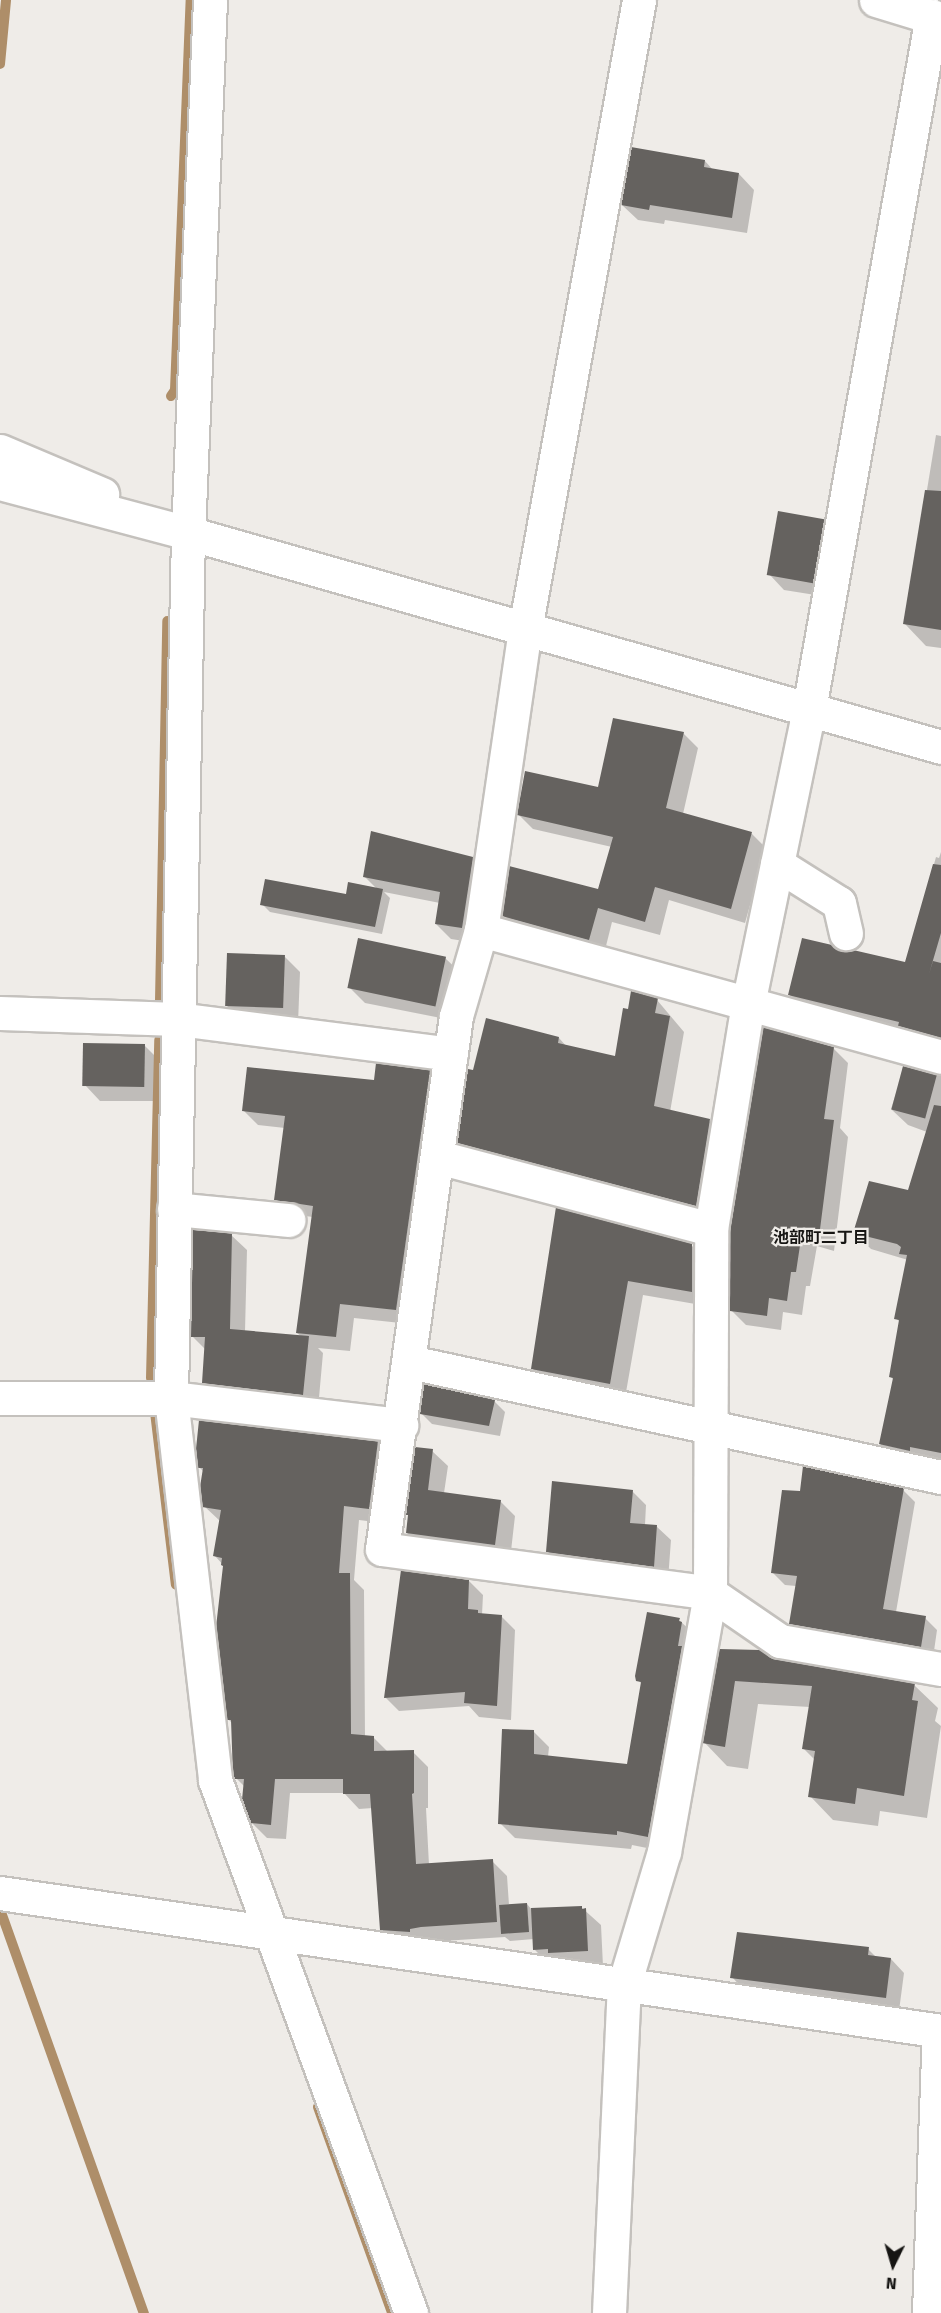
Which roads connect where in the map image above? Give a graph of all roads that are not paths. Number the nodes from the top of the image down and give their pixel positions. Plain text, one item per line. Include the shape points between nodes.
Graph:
1 (210, 0) edge
2 (639, 0) edge
3 (876, 0) edge
4 (936, 18) edge
5 (0, 451) edge
6 (0, 483) edge
7 (188, 533) junction
8 (525, 629) junction
9 (809, 709) junction
10 (941, 747) edge
11 (777, 864) junction
12 (481, 930) junction
13 (846, 933) dead end
14 (748, 1004) junction
15 (0, 1013) edge
16 (178, 1019) junction
17 (452, 1054) junction
18 (941, 1057) edge
19 (438, 1157) junction
20 (174, 1209) junction
21 (288, 1220) dead end
22 (711, 1229) junction
23 (410, 1362) junction
24 (0, 1398) edge
25 (171, 1398) junction
26 (401, 1425) junction
27 (712, 1427) junction
28 (941, 1477) edge
29 (710, 1593) junction
30 (941, 1669) edge
31 (0, 1893) edge
32 (273, 1933) junction
33 (624, 1985) junction
34 (940, 2031) edge
35 (411, 2313) edge
36 (609, 2313) edge
37 (929, 2313) edge

1 - 7 street
2 - 8 street
3 - 4 street
4 - 9 street
5 - 7 street
6 - 7 street
7 - 8 street
7 - 16 street
8 - 9 street
8 - 12 street
9 - 10 street
9 - 11 street
11 - 13 street via 839,903
11 - 14 street
12 - 14 street
12 - 17 street via 456,1016
14 - 18 street
14 - 22 street
15 - 16 street
16 - 17 street
16 - 20 street
17 - 19 street
19 - 22 street
19 - 23 street
20 - 21 street
20 - 25 street
22 - 27 street
23 - 26 street
23 - 27 street
24 - 25 street
25 - 26 street
25 - 32 street via 215,1780
26 - 29 street via 382,1549
27 - 28 street
27 - 29 street
29 - 30 street via 780,1641
29 - 33 street via 664,1852
31 - 32 street
32 - 33 street
32 - 35 street
33 - 34 street
33 - 36 street
34 - 37 street

